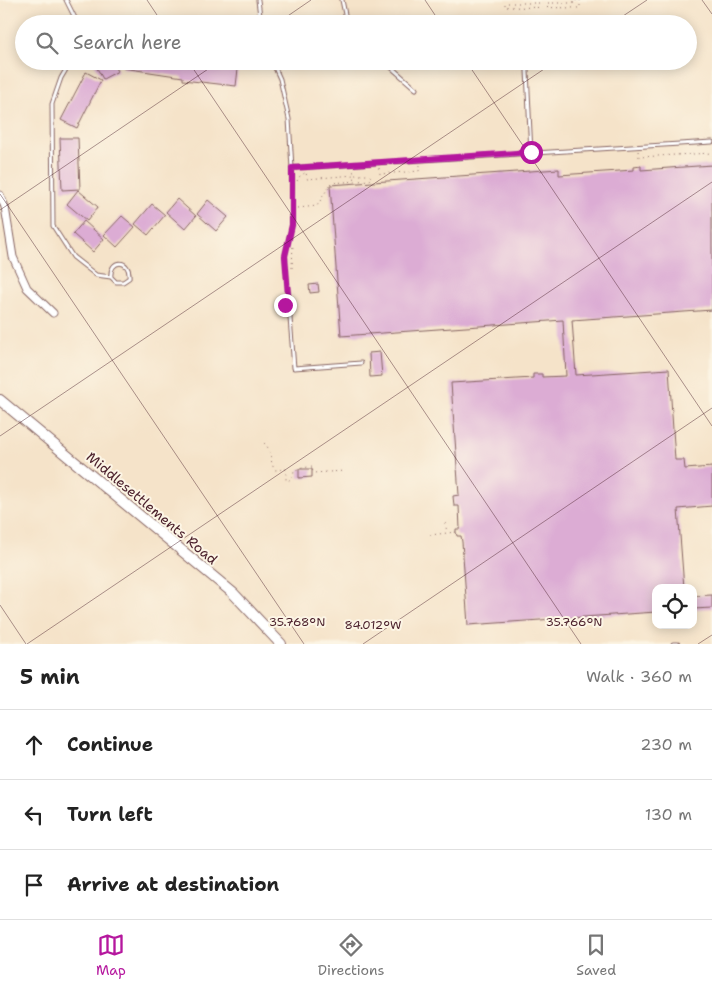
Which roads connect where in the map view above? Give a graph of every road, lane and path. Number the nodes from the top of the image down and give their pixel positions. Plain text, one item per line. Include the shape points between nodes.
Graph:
1 (66, 0) edge
2 (258, 0) edge
3 (342, 0) edge
4 (576, 0) edge
5 (580, 0) edge
6 (74, 15) edge
7 (260, 15) edge
8 (345, 15) edge
9 (66, 70) edge
10 (276, 70) edge
11 (394, 70) edge
12 (527, 71) dead end
13 (416, 89) dead end
14 (712, 142) edge
15 (638, 151) dead end
16 (531, 152) junction
17 (712, 152) edge
18 (428, 165) dead end
19 (292, 168) junction
20 (371, 168) dead end
21 (353, 169) dead end
22 (354, 176) junction
23 (355, 181) junction
24 (296, 186) dead end
25 (0, 195) edge
26 (298, 208) dead end
27 (294, 241) dead end
28 (292, 268) dead end
29 (111, 277) junction
30 (53, 313) dead end
31 (361, 363) dead end
32 (0, 400) edge
33 (264, 443) dead end
34 (345, 471) dead end
35 (445, 523) dead end
36 (456, 532) dead end
37 (447, 533) junction
38 (430, 535) dead end
39 (281, 644) edge
40 (673, 644) edge
41 (678, 644) edge

1 - 6 lane
2 - 7 lane
3 - 8 lane
4 - 5 path via 576,3 505,3 505,7 580,8
9 - 29 lane via 52,104 54,226 73,257 96,275
10 - 19 lane via 289,120
11 - 13 lane
12 - 16 lane
14 - 16 lane
15 - 17 path via 639,158
16 - 19 lane
18 - 20 path via 419,165 419,172 380,174 380,168
19 - 31 lane via 292,225 285,256 294,368
21 - 22 path
22 - 23 path
22 - 23 path via 369,175 372,178
22 - 24 path via 307,179 306,172 298,177
23 - 26 path via 331,183 317,206
25 - 30 street via 13,257 27,288
27 - 28 path
29 - 29 lane via 116,282 124,282 129,278 130,270 120,263 114,265
32 - 39 street, Middlesettlements Road via 233,593
33 - 34 path via 270,450 275,470 286,469 288,482 294,470 302,467 312,466 313,473
35 - 37 path
36 - 37 path
37 - 38 path
40 - 41 lane

